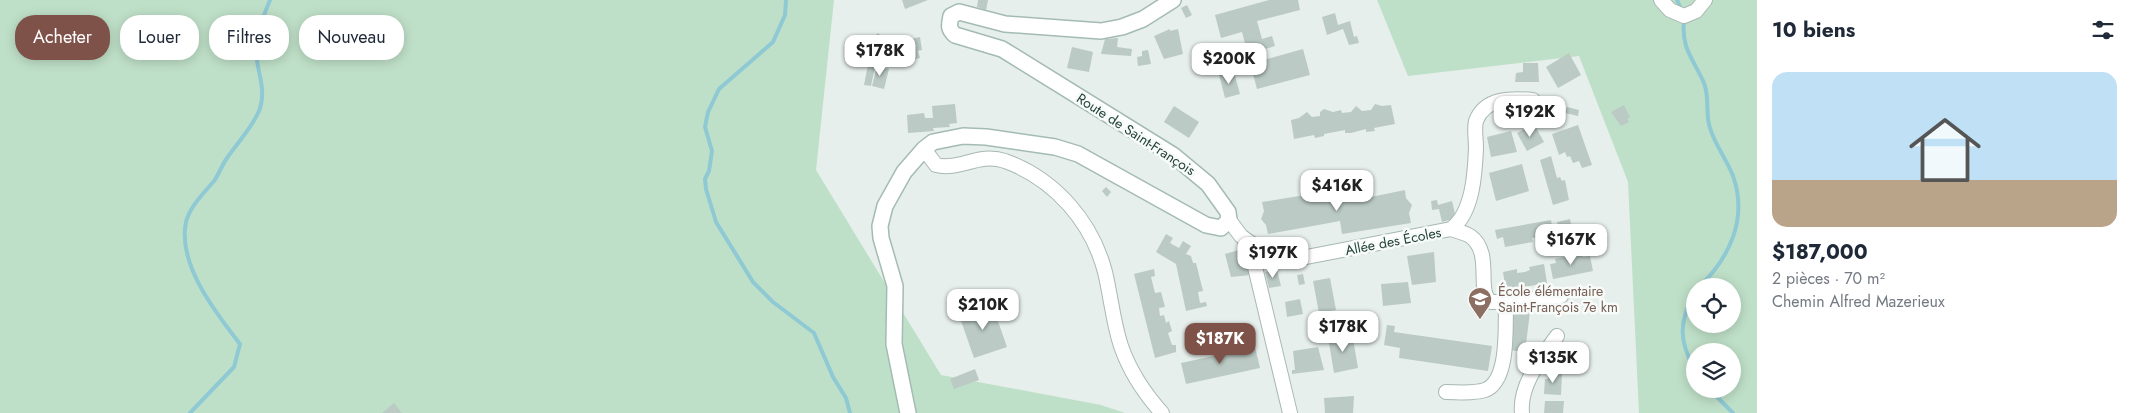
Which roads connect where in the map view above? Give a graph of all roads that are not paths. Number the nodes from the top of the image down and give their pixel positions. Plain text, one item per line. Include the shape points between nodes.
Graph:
1 (1173, 0) edge
2 (1661, 0) edge
3 (1705, 0) edge
4 (1533, 100) dead end
5 (924, 149) junction
6 (1229, 220) junction
7 (1451, 230) junction
8 (1249, 242) junction
9 (1561, 296) dead end
10 (1506, 302) junction
11 (1557, 336) dead end
12 (1446, 392) dead end
13 (908, 413) edge
14 (1162, 413) edge
15 (1290, 413) edge
16 (1522, 413) edge

1 - 6 main road, Route de Saint-François via 1143,19 1122,28 1101,31 1005,24 959,12 951,16 949,25 955,35 1002,49 1022,60 1174,155 1208,184 1228,212
2 - 3 street via 1684,14
4 - 7 street, Allée des Écoles via 1505,99 1486,107 1480,114 1476,122 1469,206
5 - 6 main road via 933,142 963,136 1055,148 1078,154 1100,165 1206,225 1221,228
5 - 13 main road via 904,172 889,197 880,226 895,286 894,344
5 - 14 street via 936,165 949,168 982,158 1003,161 1027,171 1069,204 1082,219 1098,253 1116,328 1131,370
6 - 8 street, Allée des Écoles
7 - 8 street, Allée des Écoles via 1296,260 1268,254
7 - 10 street via 1470,236 1483,252 1487,299
8 - 15 street
9 - 10 street
10 - 12 street via 1503,362 1496,381 1484,391
11 - 16 street via 1526,387

